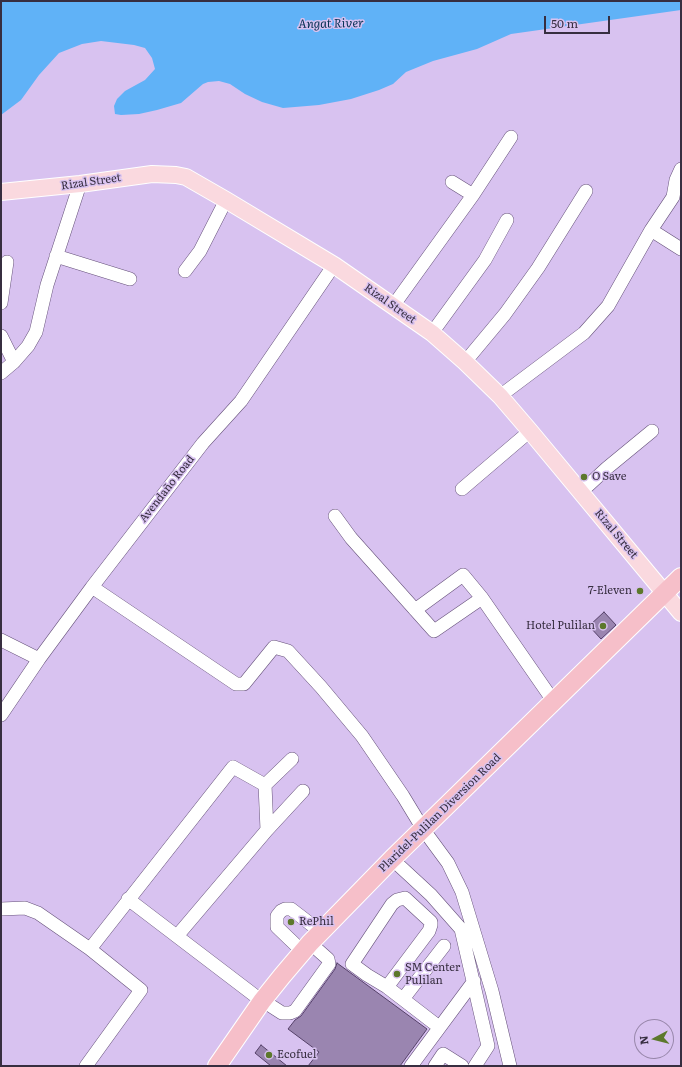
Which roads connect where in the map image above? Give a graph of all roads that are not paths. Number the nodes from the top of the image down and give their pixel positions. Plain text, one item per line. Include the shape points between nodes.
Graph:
1 (511, 137) dead end
2 (681, 169) edge
3 (452, 182) dead end
4 (80, 184) junction
5 (586, 191) dead end
6 (1, 192) edge
7 (473, 195) junction
8 (226, 200) junction
9 (507, 220) dead end
10 (650, 230) junction
11 (681, 249) edge
12 (56, 256) junction
13 (7, 262) dead end
14 (334, 265) junction
15 (185, 272) dead end
16 (130, 279) dead end
17 (1, 303) edge
18 (393, 306) junction
19 (432, 333) junction
20 (1, 336) edge
21 (14, 362) junction
22 (465, 362) junction
23 (1, 373) edge
24 (500, 396) junction
25 (530, 431) junction
26 (652, 431) dead end
27 (462, 489) dead end
28 (581, 492) junction
29 (334, 516) dead end
30 (681, 577) edge
31 (92, 587) junction
32 (664, 593) junction
33 (482, 598) junction
34 (415, 610) junction
35 (681, 613) edge
36 (1, 640) edge
37 (39, 659) junction
38 (554, 702) junction
39 (1, 715) edge
40 (292, 759) dead end
41 (265, 785) junction
42 (302, 792) dead end
43 (423, 829) junction
44 (267, 830) junction
45 (392, 859) junction
46 (128, 899) junction
47 (1, 909) edge
48 (177, 936) junction
49 (311, 942) junction
50 (444, 946) dead end
51 (90, 948) junction
52 (474, 981) junction
53 (387, 987) junction
54 (403, 999) junction
55 (262, 1001) junction
56 (439, 1027) junction
57 (86, 1066) edge
58 (217, 1066) edge
59 (411, 1066) edge
60 (435, 1066) edge
61 (462, 1066) edge
62 (474, 1066) edge
63 (510, 1066) edge

1 - 7 street
2 - 10 street via 673,197
3 - 7 street
4 - 6 main road, Rizal Street
4 - 8 main road, Rizal Street via 152,174 176,174
4 - 12 street
5 - 22 street via 506,314
7 - 18 street
8 - 14 main road, Rizal Street
8 - 15 street via 200,251
9 - 19 street via 485,260
10 - 11 street
10 - 24 street via 608,306 596,321 584,333
12 - 16 street
12 - 21 street via 36,332
13 - 17 street
14 - 18 main road, Rizal Street
14 - 31 street, Avendaño Road via 241,401 203,442
18 - 19 main road, Rizal Street
19 - 22 main road, Rizal Street
20 - 21 street
21 - 23 street
22 - 24 main road, Rizal Street
24 - 25 main road, Rizal Street
25 - 27 street
25 - 28 main road, Rizal Street
26 - 28 street
28 - 32 main road, Rizal Street
29 - 34 street
30 - 32 highway, Plaridel-Pulilan Diversion Road
31 - 37 street, Avendaño Road
31 - 43 street via 236,684 244,684 274,647 288,651 362,736
32 - 35 main road, Rizal Street
32 - 38 highway, Plaridel-Pulilan Diversion Road
33 - 34 street via 434,631
33 - 34 street via 463,575
33 - 38 street
36 - 37 street
37 - 39 street, Avendaño Road
38 - 43 highway, Plaridel-Pulilan Diversion Road
40 - 41 street
41 - 44 street
41 - 46 street via 233,767
42 - 44 street
43 - 45 highway, Plaridel-Pulilan Diversion Road
43 - 63 street via 448,863 462,892 492,991
44 - 48 street
45 - 49 highway, Plaridel-Pulilan Diversion Road
45 - 52 street via 431,895 461,929
46 - 48 street
46 - 51 street
47 - 51 street via 26,908 38,913
48 - 55 street
49 - 55 highway, Plaridel-Pulilan Diversion Road
49 - 55 street via 328,959 329,964 295,1011 285,1014
50 - 54 street
51 - 57 street via 142,990
52 - 56 street
52 - 62 street via 488,1046
53 - 53 street via 352,964 392,904 405,898 431,922 431,925
53 - 54 street
54 - 56 street
55 - 58 highway, Plaridel-Pulilan Diversion Road
56 - 59 street
60 - 61 street via 443,1054

